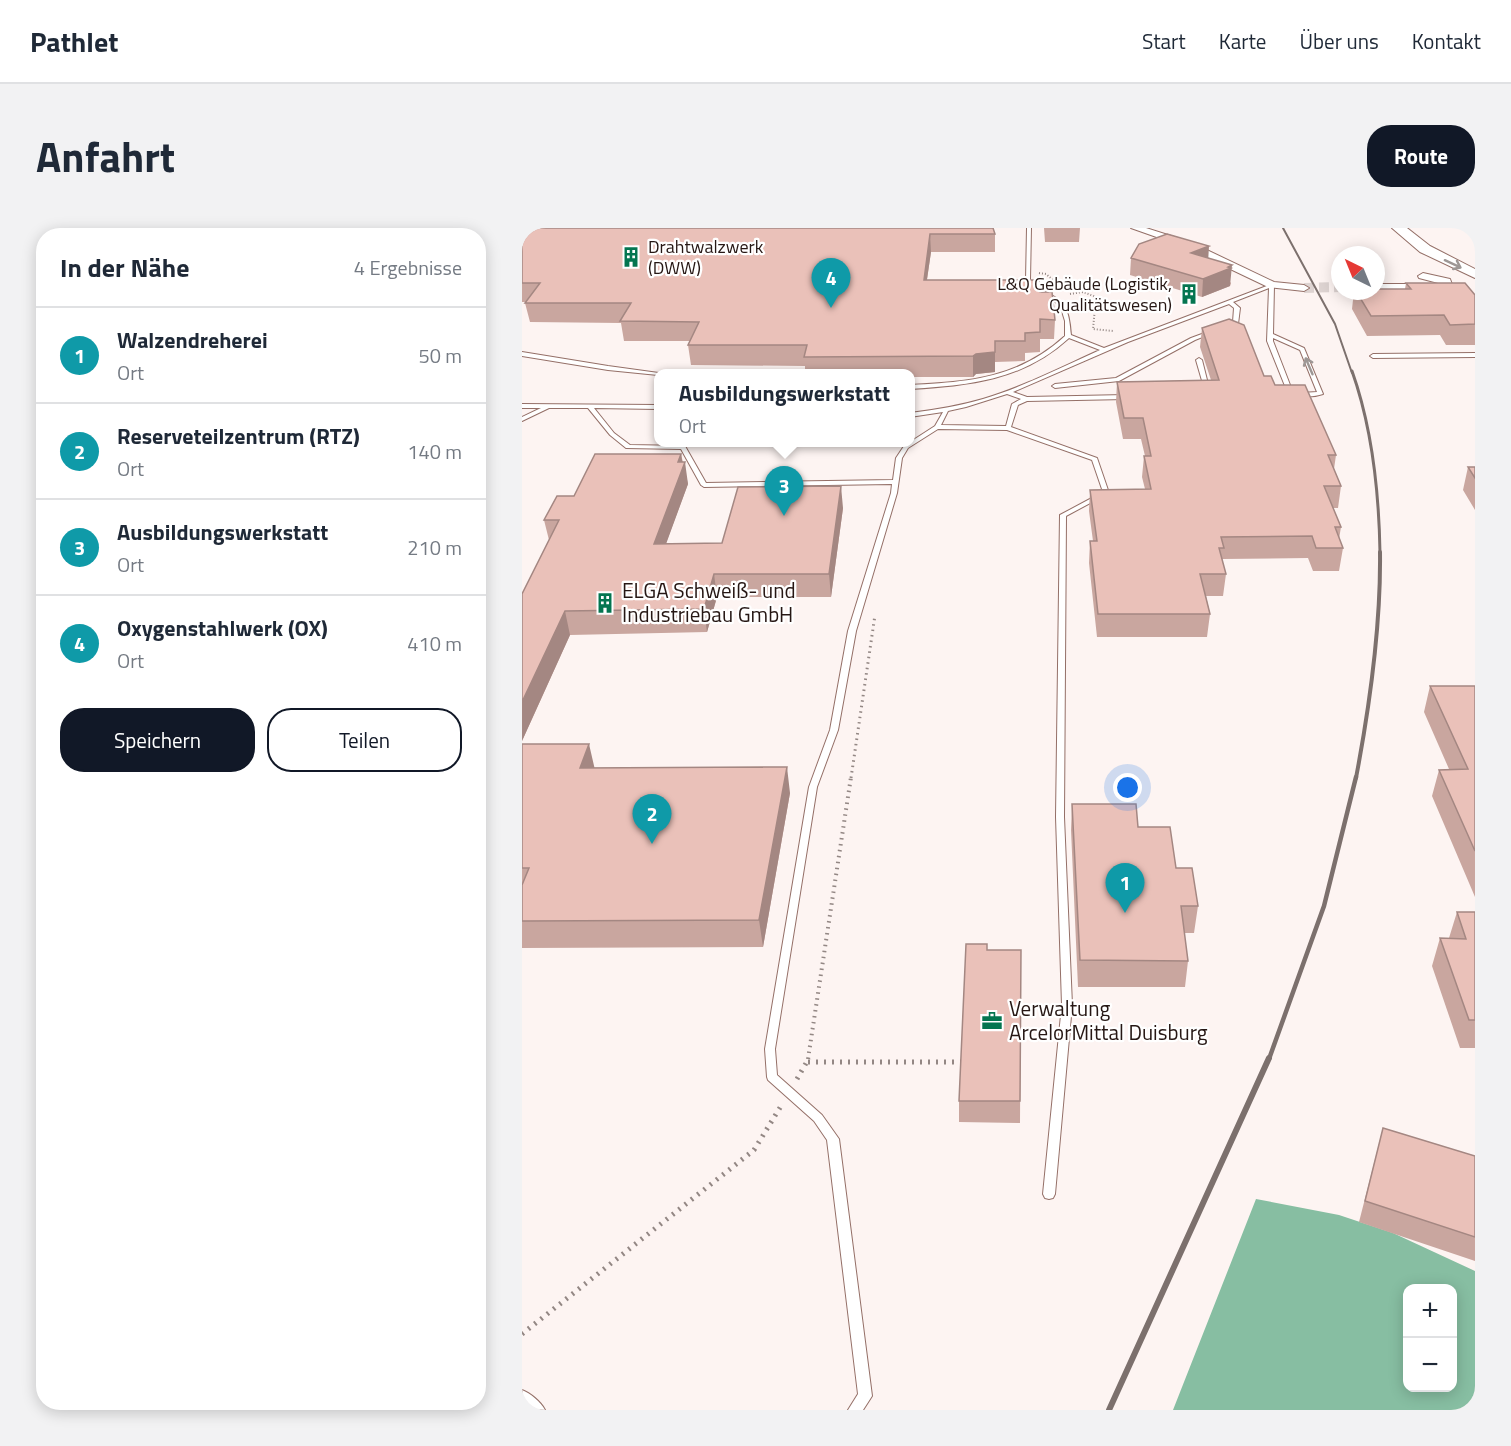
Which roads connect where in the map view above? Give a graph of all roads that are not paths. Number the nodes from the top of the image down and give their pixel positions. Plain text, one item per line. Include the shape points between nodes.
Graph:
1 (1029, 228) edge
2 (1136, 228) edge
3 (1399, 228) edge
4 (1475, 261) edge
5 (1475, 274) edge
6 (1423, 276) dead end
7 (1272, 285) junction
8 (1385, 287) edge
9 (1304, 288) tunnel mouth
10 (1231, 303) junction
11 (1271, 335) junction
12 (1068, 336) junction
13 (1104, 350) junction
14 (522, 354) edge
15 (1475, 355) edge
16 (1373, 356) dead end
17 (1199, 360) dead end
18 (654, 373) edge
19 (1082, 385) junction
20 (1055, 386) dead end
21 (915, 387) edge
22 (1009, 393) junction
23 (1197, 396) edge
24 (1138, 397) edge
25 (1026, 399) junction
26 (1066, 399) junction
27 (522, 406) edge
28 (548, 407) junction
29 (590, 407) junction
30 (654, 407) edge
31 (946, 412) junction
32 (915, 415) edge
33 (522, 419) edge
34 (938, 426) junction
35 (1008, 428) junction
36 (915, 441) edge
37 (906, 447) edge
38 (896, 482) junction
39 (1049, 1194) dead end
40 (522, 1396) edge
41 (538, 1410) edge
42 (855, 1410) edge

1 - 12 lane via 1028,280 1037,289 1058,298 1068,315
2 - 7 street via 1186,244
3 - 4 main road
3 -> 5 main road via 1428,251
6 - 8 street via 1446,281 1448,287
7 - 9 street
7 - 10 lane
7 - 11 lane
10 - 13 lane
10 - 19 lane via 1237,308 1236,323 1193,339 1117,380
11 -> 11 lane via 1290,391 1320,394 1302,349
12 - 13 lane
12 - 21 lane via 1042,358 998,376
13 - 22 lane
14 - 18 lane
15 - 16 lane
17 - 23 lane via 1209,396
19 - 20 lane
19 - 26 lane
22 - 25 lane
22 - 31 lane
24 - 26 lane
25 - 26 lane
25 - 35 lane via 1015,404
27 - 28 lane
28 - 29 lane
28 - 33 lane
29 - 30 lane
29 - 38 lane via 628,447 682,447 704,485
31 - 32 lane
31 - 34 lane
34 - 35 lane
34 - 36 lane
35 - 39 lane via 1095,459 1106,493 1062,514 1060,817 1067,1005
37 - 38 lane via 899,458
38 - 42 lane via 852,631 834,730 813,787 770,1049 772,1077 818,1118 833,1139 866,1396
40 - 41 lane

